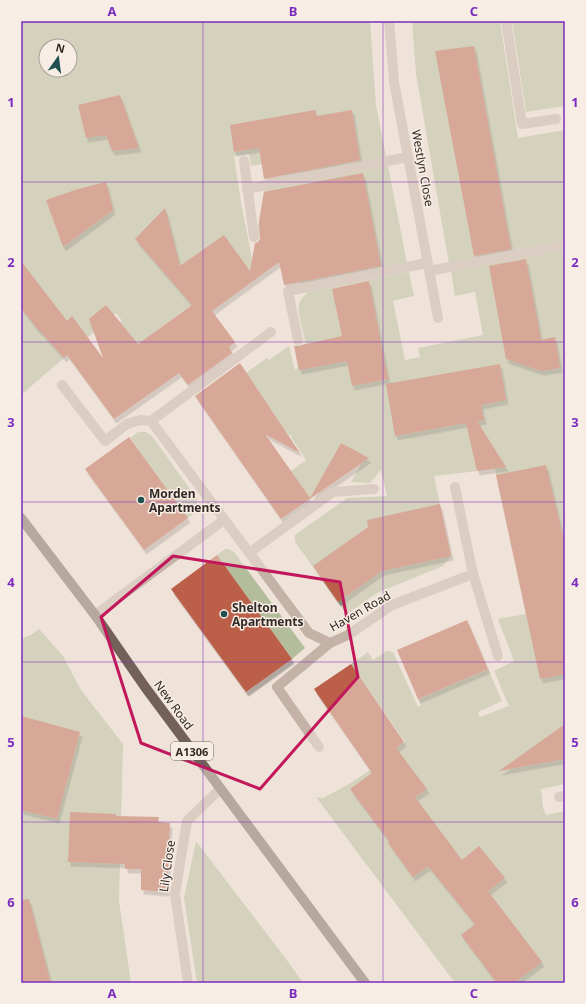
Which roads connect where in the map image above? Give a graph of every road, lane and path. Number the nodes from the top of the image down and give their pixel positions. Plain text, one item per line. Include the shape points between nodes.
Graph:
1 (390, 21) edge
2 (506, 21) edge
3 (556, 119) dead end
4 (408, 157) junction
5 (244, 161) dead end
6 (248, 189) junction
7 (254, 237) dead end
8 (565, 245) edge
9 (428, 267) junction
10 (438, 318) dead end
11 (270, 332) dead end
12 (298, 340) dead end
13 (62, 386) dead end
14 (151, 421) junction
15 (455, 486) dead end
16 (374, 489) dead end
17 (21, 518) edge
18 (224, 520) junction
19 (249, 553) junction
20 (473, 574) junction
21 (95, 615) junction
22 (330, 644) junction
23 (498, 656) dead end
24 (319, 747) dead end
25 (220, 789) junction
26 (188, 983) edge
27 (365, 983) edge

1 - 4 street, Westlyn Close via 394,82
2 - 3 street via 522,124
4 - 6 street
4 - 9 street, Westlyn Close
5 - 6 street
6 - 7 street
8 - 9 street
9 - 10 street, Westlyn Close
9 - 12 street via 288,291
11 - 14 street
13 - 14 street via 105,441 127,424 140,420
14 - 18 street, Haven Road
15 - 20 street
16 - 19 street via 333,492
17 - 21 main road, New Road / A1306
18 - 19 street, Haven Road
18 - 21 street
19 - 22 street, Haven Road via 309,633
20 - 22 street, Haven Road via 392,605
20 - 23 street
21 - 25 main road, New Road / A1306
22 - 24 street via 277,687
25 - 26 street, Lily Close via 187,821 175,894
25 - 27 main road, New Road / A1306

